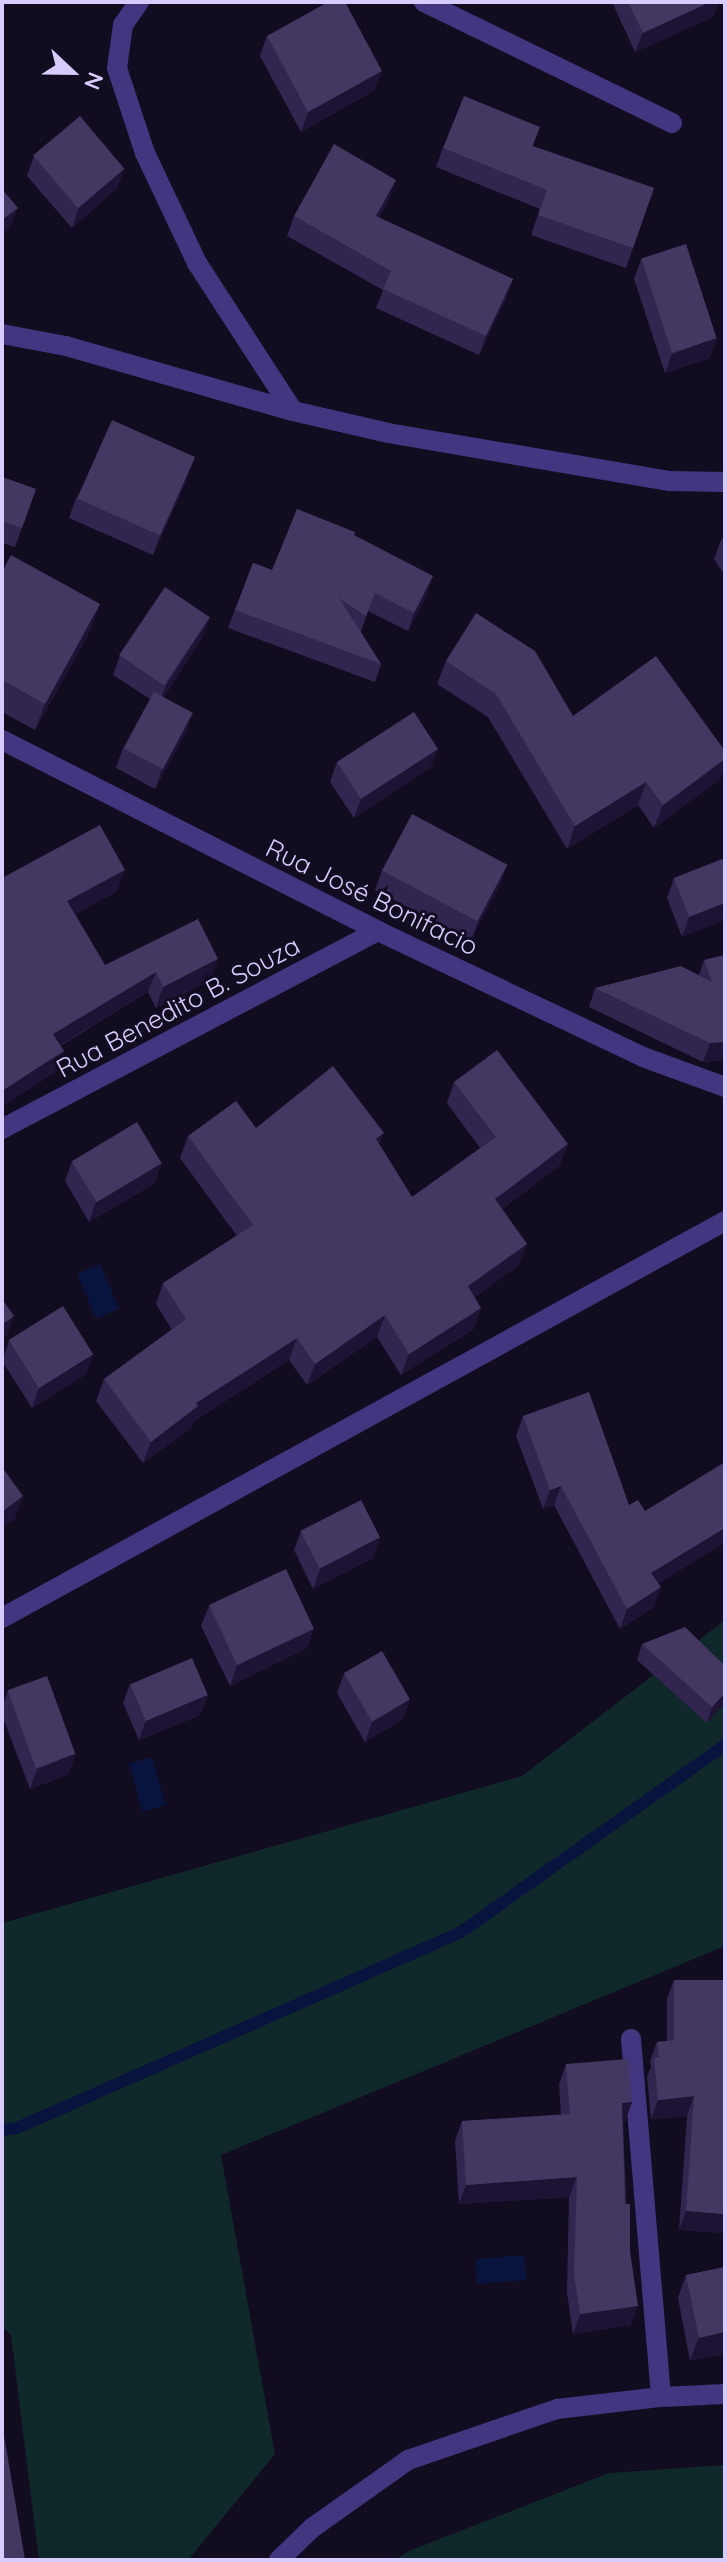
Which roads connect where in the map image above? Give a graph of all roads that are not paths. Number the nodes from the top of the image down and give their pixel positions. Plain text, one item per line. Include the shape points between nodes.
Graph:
1 (139, 2) edge
2 (424, 2) edge
3 (672, 123) dead end
4 (2, 334) edge
5 (293, 411) junction
6 (725, 482) edge
7 (2, 740) edge
8 (378, 931) junction
9 (725, 1087) edge
10 (2, 1129) edge
11 (725, 1221) edge
12 (2, 1618) edge
13 (631, 2039) dead end
14 (725, 2394) edge
15 (661, 2397) junction
16 (279, 2560) edge

1 - 5 street via 123,25 117,68 145,153 197,263
2 - 3 street
4 - 5 street via 66,346
5 - 6 street via 388,433 670,481
7 - 8 street, Rua José Bonifacio
8 - 9 street, Rua José Bonifacio via 643,1057
8 - 10 street, Rua Benedito B. Souza
11 - 12 street
13 - 15 street
14 - 15 street
15 - 16 street via 557,2409 408,2460 312,2528

